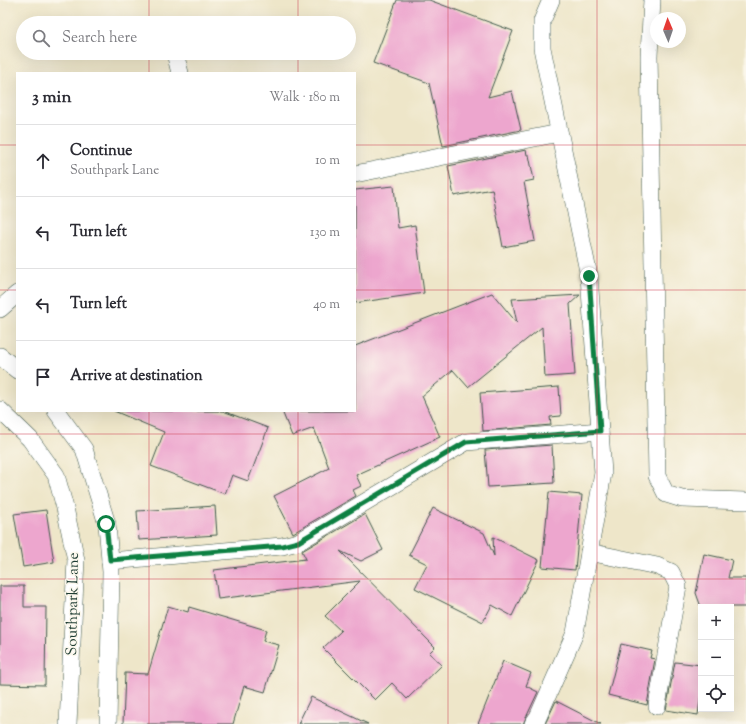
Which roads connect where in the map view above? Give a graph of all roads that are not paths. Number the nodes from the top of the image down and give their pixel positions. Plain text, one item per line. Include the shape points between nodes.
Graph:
1 (551, 0) edge
2 (652, 0) edge
3 (177, 60) edge
4 (180, 72) edge
5 (559, 133) junction
6 (356, 174) edge
7 (16, 295) edge
8 (0, 309) edge
9 (0, 356) edge
10 (16, 369) edge
11 (0, 410) edge
12 (57, 412) edge
13 (600, 431) junction
14 (746, 501) edge
15 (589, 552) junction
16 (110, 560) junction
17 (657, 706) dead end
18 (68, 724) edge
19 (108, 724) edge
20 (533, 724) edge

1 - 5 lane via 542,21 542,48
2 - 14 lane via 649,56 657,476 666,494 682,499
3 - 4 lane
5 - 6 lane
5 - 13 lane via 589,276
7 - 8 lane
9 - 10 lane
11 - 18 lane, Southpark Lane via 30,439 56,476 65,508 76,560
12 - 16 lane via 84,449 106,524
13 - 15 lane via 603,473
13 - 16 lane via 466,442 298,542 282,546
15 - 17 lane via 657,566 671,572 678,586
15 - 20 lane via 575,633
16 - 19 lane

